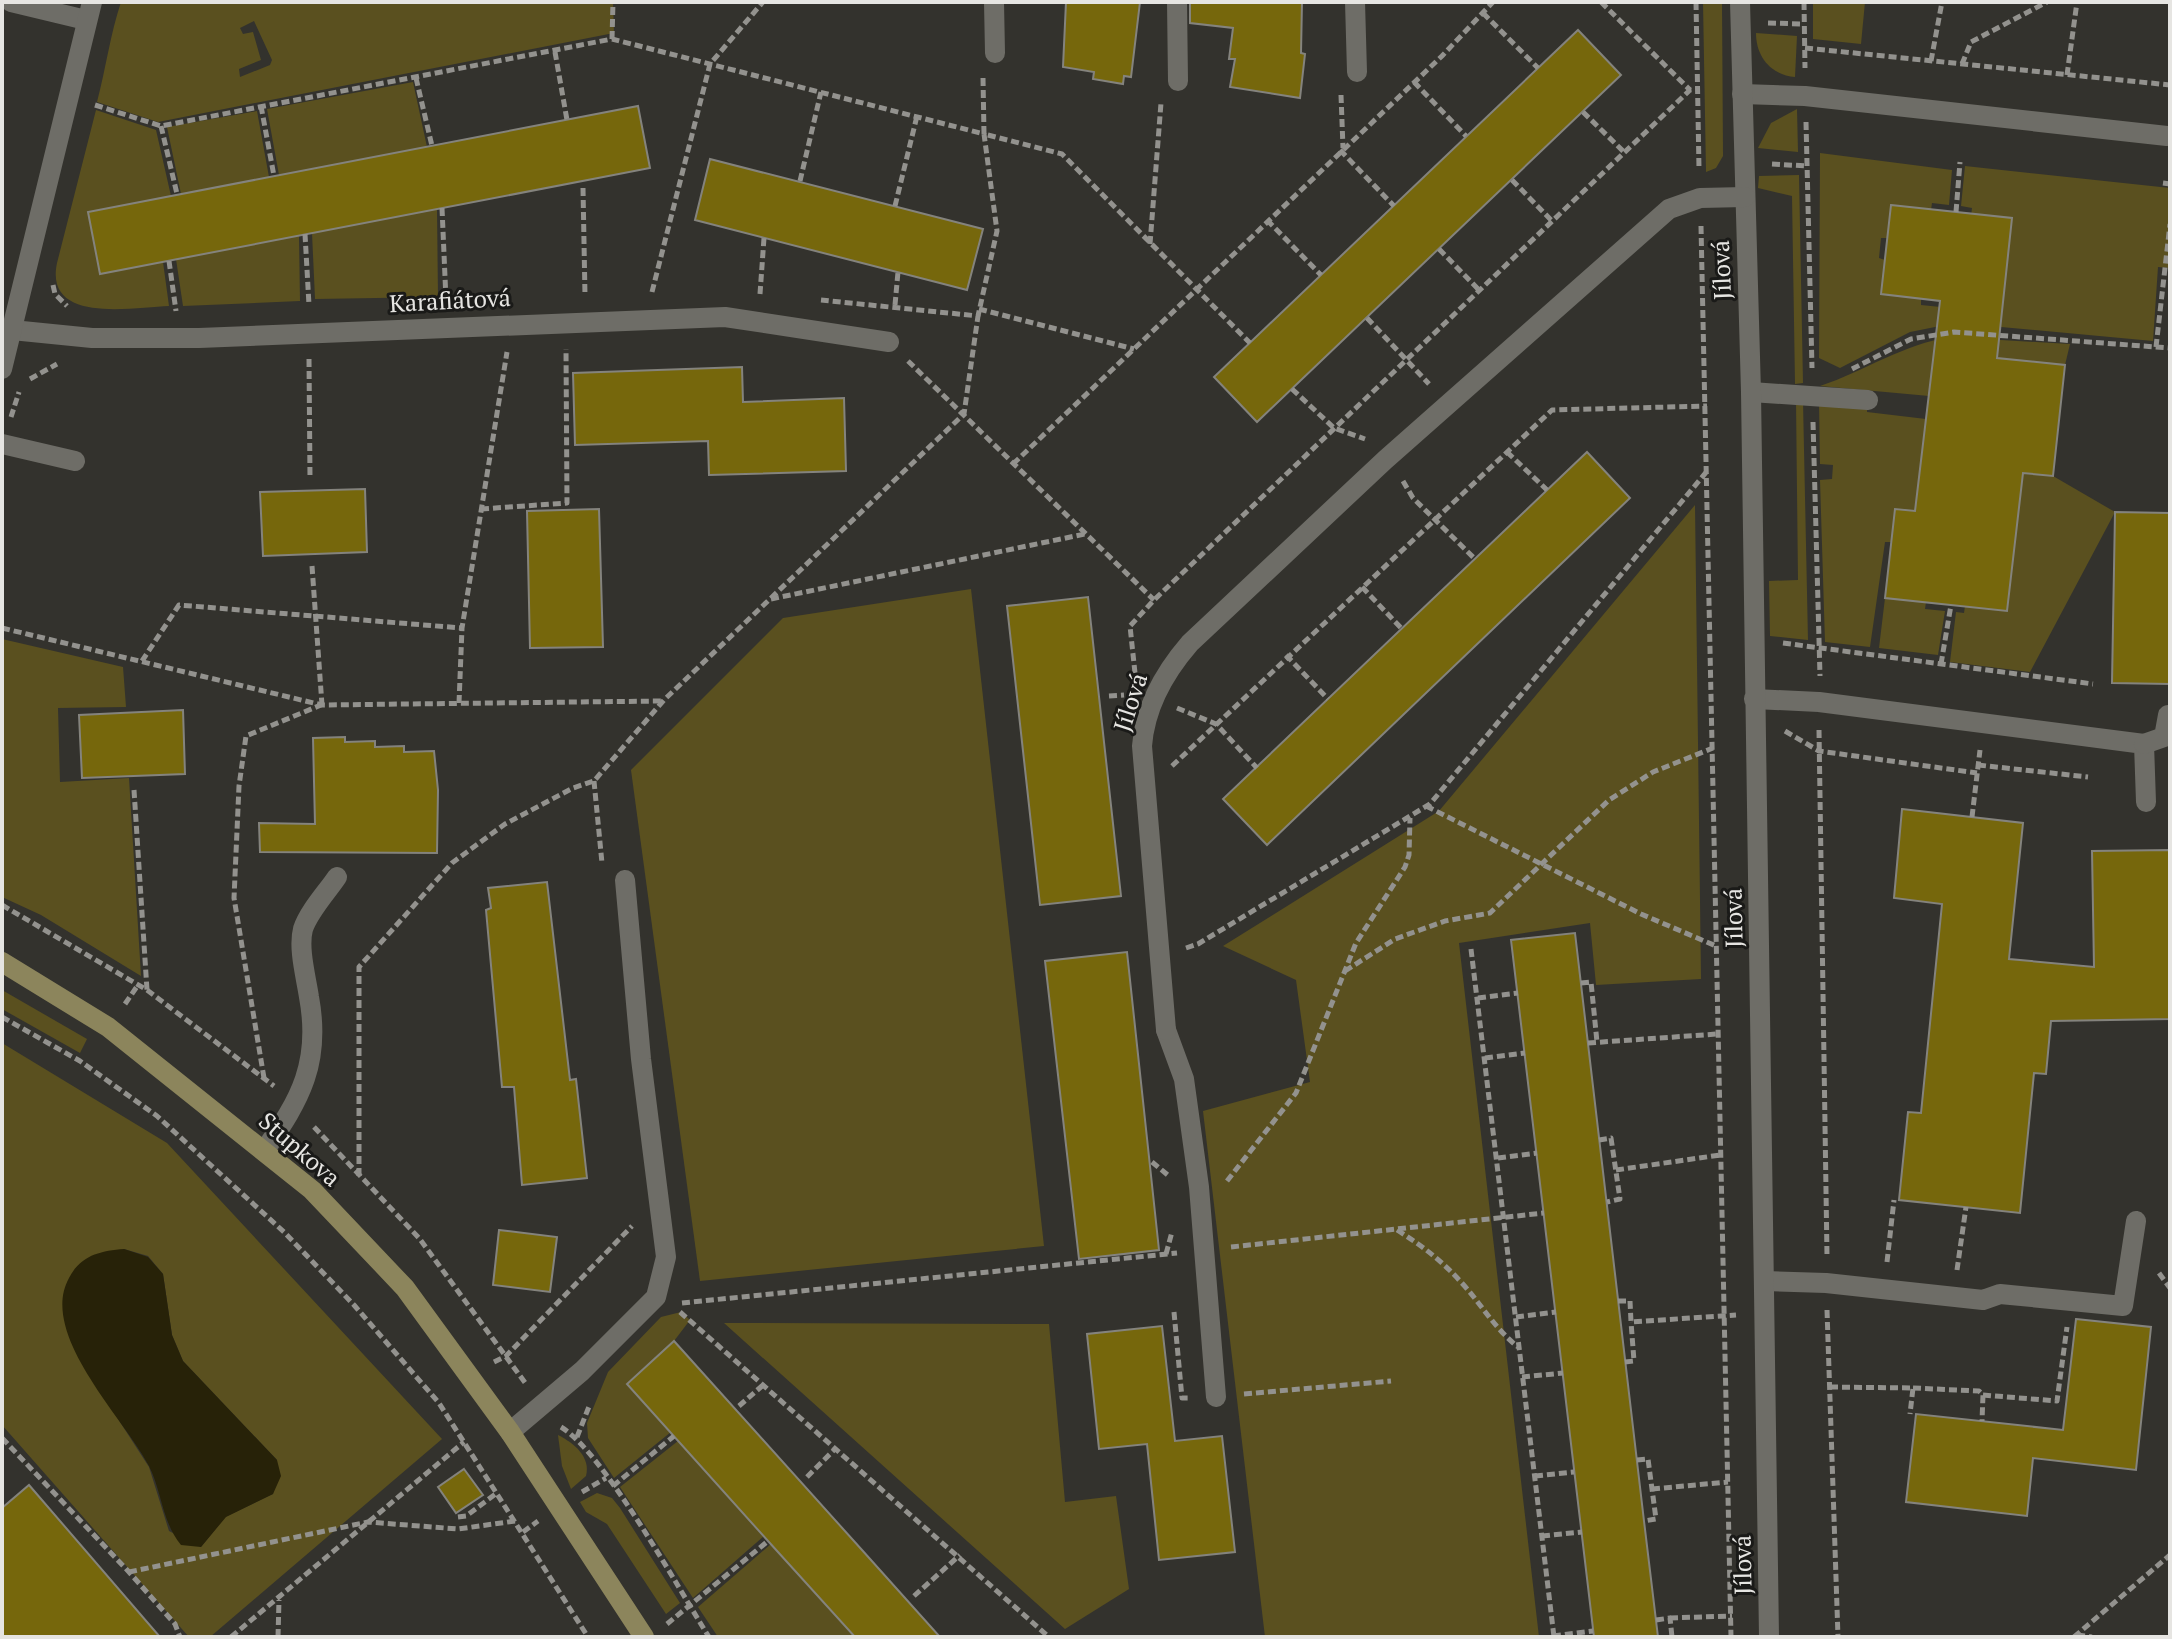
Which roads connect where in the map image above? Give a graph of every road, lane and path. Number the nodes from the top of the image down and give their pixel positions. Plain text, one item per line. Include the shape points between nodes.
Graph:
1 (11, 2) edge
2 (613, 2) edge
3 (763, 2) edge
4 (994, 2) edge
5 (1177, 2) edge
6 (1355, 2) edge
7 (1493, 2) edge
8 (1601, 2) edge
9 (1696, 2) edge
10 (1740, 2) edge
11 (1804, 2) edge
12 (1942, 2) edge
13 (2047, 2) edge
14 (2077, 2) edge
15 (89, 11) edge
16 (1483, 13) junction
17 (1755, 23) dead end
18 (1804, 24) junction
19 (612, 39) junction
20 (1805, 48) junction
21 (555, 52) junction
22 (995, 53) dead end
23 (1931, 61) junction
24 (710, 64) junction
25 (1962, 64) junction
26 (1538, 68) dead end
27 (2067, 75) junction
28 (416, 78) junction
29 (1349, 78) joint
30 (1178, 81) dead end
31 (1414, 82) junction
32 (2170, 85) edge
33 (1698, 89) junction
34 (1690, 90) junction
35 (821, 92) junction
36 (1742, 94) junction
37 (1162, 95) dead end
38 (1805, 96) junction
39 (91, 103) dead end
40 (261, 106) junction
41 (1583, 112) dead end
42 (917, 116) junction
43 (567, 120) dead end
44 (161, 126) junction
45 (984, 134) junction
46 (1466, 136) dead end
47 (2167, 136) dead end
48 (432, 146) dead end
49 (1342, 149) junction
50 (1624, 152) junction
51 (1960, 162) dead end
52 (1769, 164) dead end
53 (1807, 166) dead end
54 (1699, 174) dead end
55 (274, 176) dead end
56 (1512, 180) dead end
57 (800, 181) dead end
58 (583, 188) dead end
59 (177, 194) dead end
60 (1745, 197) junction
61 (895, 206) dead end
62 (1394, 206) dead end
63 (442, 208) dead end
64 (1956, 212) dead end
65 (1701, 218) dead end
66 (1267, 220) junction
67 (1551, 220) junction
68 (2170, 224) edge
69 (305, 234) dead end
70 (764, 238) dead end
71 (1150, 244) junction
72 (1439, 249) dead end
73 (169, 261) dead end
74 (898, 272) dead end
75 (1321, 275) dead end
76 (1478, 289) junction
77 (1196, 290) junction
78 (760, 295) dead end
79 (651, 297) dead end
80 (585, 298) junction
81 (598, 298) dead end
82 (570, 299) dead end
83 (462, 302) dead end
84 (309, 306) dead end
85 (176, 311) dead end
86 (978, 313) junction
87 (1367, 318) dead end
88 (566, 322) junction
89 (512, 323) junction
90 (12, 330) junction
91 (308, 333) junction
92 (92, 338) junction
93 (889, 342) joint
94 (1250, 343) dead end
95 (2156, 347) junction
96 (2170, 348) edge
97 (1135, 349) junction
98 (1406, 358) junction
99 (2, 369) edge
100 (1843, 373) dead end
101 (1431, 387) dead end
102 (1292, 389) dead end
103 (1751, 392) junction
104 (1868, 400) dead end
105 (1707, 406) junction
106 (964, 414) junction
107 (1334, 428) junction
108 (1375, 443) dead end
109 (3, 444) edge
110 (1507, 452) junction
111 (75, 461) dead end
112 (1013, 464) junction
113 (1708, 469) junction
114 (1398, 474) dead end
115 (310, 478) dead end
116 (1547, 490) dead end
117 (481, 509) junction
118 (1434, 520) junction
119 (1085, 534) junction
120 (1475, 559) dead end
121 (312, 566) dead end
122 (1362, 587) junction
123 (770, 599) junction
124 (1154, 600) junction
125 (1951, 605) dead end
126 (316, 614) junction
127 (2, 628) edge
128 (462, 628) junction
129 (1402, 629) dead end
130 (1770, 642) dead end
131 (1286, 655) junction
132 (142, 661) junction
133 (1941, 664) junction
134 (1135, 681) dead end
135 (2093, 684) dead end
136 (1328, 699) dead end
137 (1754, 699) junction
138 (664, 700) junction
139 (459, 703) junction
140 (322, 705) junction
141 (1169, 705) dead end
142 (2168, 715) dead end
143 (1984, 723) junction
144 (1216, 724) junction
145 (1785, 730) dead end
146 (1819, 735) dead end
147 (2144, 744) junction
148 (1713, 748) junction
149 (1819, 751) junction
150 (1978, 765) junction
151 (1257, 768) dead end
152 (1977, 773) junction
153 (2088, 777) dead end
154 (1144, 779) junction
155 (594, 781) junction
156 (134, 790) dead end
157 (2146, 802) dead end
158 (1426, 806) junction
159 (1410, 817) junction
160 (1972, 817) dead end
161 (1540, 865) junction
162 (603, 875) dead end
163 (337, 877) dead end
164 (625, 880) dead end
165 (2, 905) edge
166 (1716, 946) junction
167 (1471, 949) dead end
168 (1158, 956) junction
169 (2, 962) edge
170 (1343, 973) junction
171 (1581, 983) dead end
172 (147, 990) junction
173 (1518, 993) dead end
174 (1478, 998) junction
175 (2, 1017) edge
176 (1717, 1034) junction
177 (1597, 1042) junction
178 (1588, 1043) dead end
179 (1525, 1053) dead end
180 (1485, 1058) junction
181 (310, 1123) dead end
182 (1599, 1140) dead end
183 (264, 1151) junction
184 (1537, 1153) dead end
185 (1720, 1155) junction
186 (1498, 1158) junction
187 (1616, 1170) junction
188 (359, 1176) junction
189 (1894, 1200) dead end
190 (1607, 1202) dead end
191 (1200, 1203) junction
192 (1966, 1207) dead end
193 (1544, 1213) dead end
194 (1505, 1218) junction
195 (2136, 1221) dead end
196 (635, 1223) dead end
197 (1396, 1229) junction
198 (1202, 1250) junction
199 (1166, 1254) dead end
200 (1827, 1258) junction
201 (1842, 1260) dead end
202 (1872, 1264) dead end
203 (1887, 1266) junction
204 (1901, 1267) dead end
205 (1943, 1271) dead end
206 (2159, 1273) dead end
207 (1765, 1281) junction
208 (1826, 1283) junction
209 (2170, 1288) edge
210 (1618, 1301) dead end
211 (2070, 1302) junction
212 (1556, 1312) dead end
213 (1765, 1313) junction
214 (1724, 1315) junction
215 (1516, 1317) junction
216 (1631, 1322) junction
217 (1519, 1348) junction
218 (506, 1356) junction
219 (1625, 1362) dead end
220 (1563, 1373) dead end
221 (1522, 1377) junction
222 (1391, 1381) dead end
223 (762, 1386) junction
224 (1830, 1387) junction
225 (1913, 1388) junction
226 (530, 1389) dead end
227 (1983, 1395) junction
228 (1216, 1397) joint
229 (739, 1406) dead end
230 (1910, 1414) dead end
231 (1982, 1421) dead end
232 (560, 1426) dead end
233 (510, 1432) junction
234 (674, 1436) dead end
235 (2, 1438) edge
236 (464, 1442) junction
237 (835, 1449) junction
238 (1637, 1460) dead end
239 (1574, 1472) dead end
240 (1535, 1476) junction
241 (807, 1477) dead end
242 (606, 1478) junction
243 (1728, 1482) junction
244 (613, 1486) junction
245 (1652, 1489) junction
246 (497, 1493) junction
247 (576, 1495) dead end
248 (458, 1517) dead end
249 (542, 1518) dead end
250 (515, 1521) junction
251 (1644, 1521) dead end
252 (368, 1522) junction
253 (523, 1532) junction
254 (1582, 1532) dead end
255 (1542, 1536) junction
256 (768, 1541) dead end
257 (960, 1555) junction
258 (2170, 1555) edge
259 (129, 1572) junction
260 (914, 1596) dead end
261 (279, 1599) junction
262 (690, 1607) junction
263 (1769, 1615) junction
264 (1731, 1616) junction
265 (1670, 1618) junction
266 (1656, 1620) dead end
267 (1593, 1631) dead end
268 (1554, 1636) edge
269 (2075, 1636) edge
270 (180, 1637) edge
271 (231, 1637) edge
272 (278, 1637) edge
273 (588, 1637) edge
274 (644, 1637) edge
275 (709, 1637) edge
276 (1049, 1637) edge
277 (1672, 1637) edge
278 (1731, 1637) edge
279 (1769, 1637) edge
280 (1838, 1637) edge
281 (2092, 1637) edge

1 - 15 street
2 - 19 path
3 - 24 path
4 - 22 street
5 - 30 street
6 - 29 street
7 - 16 path
8 - 34 path
9 - 33 path
10 - 36 street, Jílová
11 - 18 path
12 - 23 path
13 - 25 path via 1971,42
14 - 27 path
15 - 90 street
16 - 26 path
16 - 31 path
17 - 18 path
18 - 20 path
19 - 21 path
19 - 24 path
20 - 23 path
20 - 38 path
21 - 28 path
21 - 43 path
23 - 25 path
24 - 35 path
24 - 79 path
25 - 27 path
27 - 32 path
28 - 40 path
28 - 48 path
29 - 49 path
31 - 46 path
31 - 49 path
33 - 34 path
33 - 54 path
34 - 50 path
35 - 42 path
35 - 57 path
36 - 38 street
36 - 60 street, Jílová
37 - 71 path
38 - 47 street
39 - 44 path
40 - 44 path
40 - 55 path
41 - 50 path
42 - 45 path
42 - 61 path
44 - 59 path
45 - 71 path via 1062,154
45 - 86 path via 997,231
49 - 62 path
49 - 66 path
50 - 67 path
51 - 64 path
52 - 53 path
56 - 67 path
58 - 80 path
60 - 103 street, Jílová
60 - 154 street, Jílová via 1700,198 1669,209 1385,460 1190,643 1163,678 1146,719
63 - 83 path via 447,302
65 - 105 path
66 - 75 path
66 - 77 path
67 - 76 path
68 - 95 path
69 - 84 path
70 - 78 path
71 - 77 path
72 - 76 path
73 - 85 path
74 - 86 path via 895,305
76 - 98 path
77 - 94 path
77 - 97 path
80 - 81 path
80 - 82 path
86 - 97 path
86 - 106 path
87 - 98 path
88 - 89 street, Karafiátová
88 - 93 street, Karafiátová via 725,317
88 - 117 path via 567,503
89 - 91 street, Karafiátová
89 - 117 path
90 - 92 street, Karafiátová
90 - 99 street
91 - 92 street, Karafiátová
91 - 115 path
92 - 109 path via 91,360 68,359 20,388
93 - 106 path
95 - 96 path
95 - 100 path via 1937,333 1903,342
97 - 112 path
98 - 101 path
98 - 107 path
102 - 107 path
103 - 104 street
103 - 137 street, Jílová
105 - 110 path via 1552,410
105 - 113 path
106 - 112 path
106 - 123 path
107 - 108 path
107 - 124 path
109 - 111 street
110 - 116 path
110 - 118 path
112 - 119 path
113 - 148 path
113 - 158 path
114 - 118 path
117 - 128 path
118 - 120 path
118 - 122 path
119 - 123 path
119 - 124 path
121 - 126 path
122 - 129 path
122 - 131 path
123 - 138 path
124 - 134 path via 1130,626
125 - 133 path
126 - 128 path
126 - 132 path via 179,605
126 - 140 path
127 - 132 path
128 - 139 path
130 - 133 path
131 - 136 path
131 - 144 path
132 - 140 path
133 - 135 path
137 - 143 street
137 - 207 street, Jílová
138 - 139 path
138 - 155 path
139 - 140 path
140 - 172 path via 246,736 234,898 264,1078
141 - 144 path
142 - 147 street via 2164,737
143 - 147 street
143 - 150 path
144 - 151 path
144 - 154 path via 1159,778
145 - 149 path
146 - 149 path
147 - 157 street
148 - 161 path via 1653,772 1609,800
148 - 166 path
149 - 152 path
149 - 200 path
150 - 152 path
150 - 153 path
152 - 160 path
154 - 168 street, Jílová
155 - 162 path
155 - 188 path via 505,824 452,863 359,967
156 - 172 path
158 - 159 path
158 - 161 path
159 - 168 path via 1198,944
159 - 170 path via 1405,867
161 - 166 path
161 - 170 path via 1490,913 1445,921 1395,939
163 - 183 street via 303,929 315,1027 308,1077 295,1107
164 - 233 street via 665,1272 656,1297 582,1371
165 - 172 path
166 - 176 path
167 - 174 path
168 - 191 street, Jílová via 1166,1030 1184,1079
169 - 183 street, Stupkova via 108,1027
170 - 191 path via 1296,1093 1216,1196
171 - 177 path via 1591,982
173 - 174 path
174 - 180 path
175 - 236 path via 80,1061 157,1116 284,1232 429,1392
176 - 177 path
176 - 185 path
177 - 178 path
179 - 180 path
180 - 186 path
181 - 188 path
182 - 187 path via 1611,1138
183 - 233 street, Stupkova via 312,1190 405,1288
184 - 186 path
185 - 187 path
185 - 214 path
186 - 194 path
187 - 190 path via 1620,1199
188 - 218 path via 419,1238
189 - 203 path
191 - 198 street, Jílová
192 - 205 path via 1957,1273
193 - 194 path
194 - 197 path
194 - 215 path
195 - 211 street via 2123,1306
196 - 218 path
197 - 198 path
197 - 217 path via 1428,1249 1462,1282 1495,1329
198 - 228 street, Jílová
199 - 223 path via 670,1304
200 - 201 path
200 - 208 path
202 - 203 path
203 - 204 path
206 - 209 path
207 - 208 street
207 - 213 street, Jílová
208 - 211 street via 1983,1300 2000,1294
208 - 224 path
210 - 216 path via 1630,1301
211 - 227 path via 2057,1401
212 - 215 path
213 - 214 path
213 - 263 street, Jílová
214 - 216 path
214 - 243 path
215 - 217 path
216 - 219 path via 1634,1361
217 - 221 path
218 - 226 path
220 - 221 path
221 - 240 path
222 - 228 path
223 - 229 path
223 - 237 path
224 - 225 path
224 - 280 path
225 - 227 path
225 - 230 path
227 - 231 path
232 - 242 path via 577,1437
233 - 274 street, Stupkova
234 - 244 path
235 - 259 path
236 - 246 path
236 - 252 path
237 - 241 path
237 - 257 path
238 - 245 path via 1648,1459
239 - 240 path
240 - 255 path
242 - 244 path
242 - 247 path
243 - 245 path
243 - 264 path
244 - 262 path
245 - 251 path via 1656,1519
246 - 248 path
246 - 250 path
249 - 253 path
250 - 252 path via 458,1529
250 - 253 path
252 - 259 path
252 - 261 path
253 - 273 path
254 - 255 path
255 - 268 path
256 - 262 path
257 - 260 path
257 - 276 path
258 - 269 path
259 - 270 path via 175,1624
261 - 271 path
261 - 272 path
262 - 275 path
263 - 264 path
263 - 279 street, Jílová
264 - 265 path
264 - 278 path
265 - 266 path
265 - 277 path
267 - 268 path
269 - 281 path

